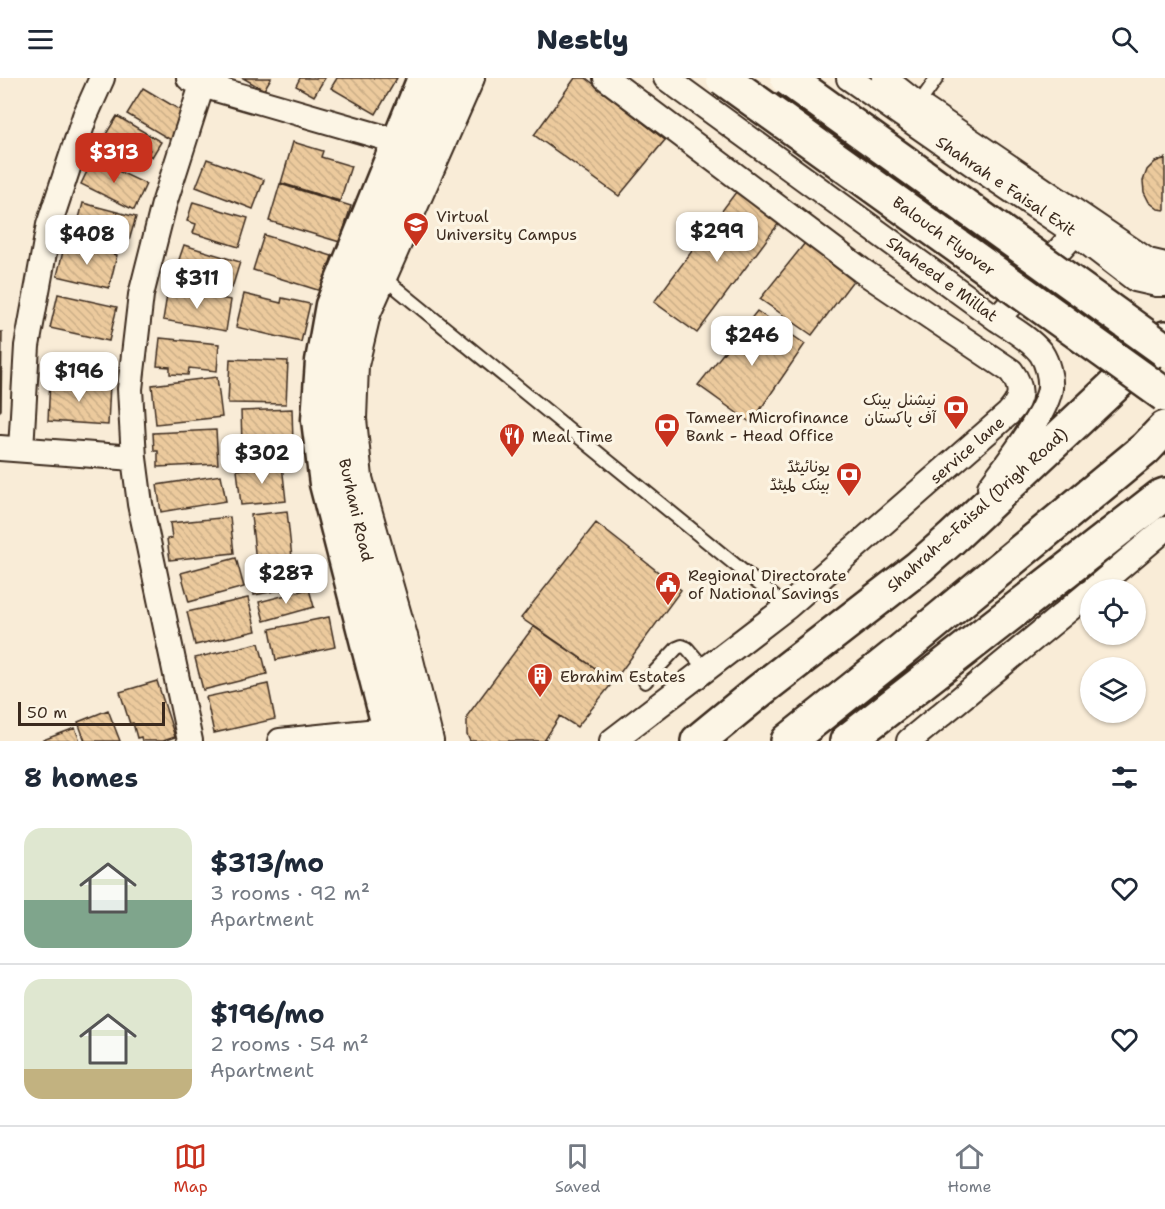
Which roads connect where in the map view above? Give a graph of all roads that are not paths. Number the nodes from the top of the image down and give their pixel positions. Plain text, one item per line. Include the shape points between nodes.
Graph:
1 (102, 78) edge
2 (422, 78) edge
3 (450, 78) edge
4 (472, 78) edge
5 (606, 78) edge
6 (666, 78) edge
7 (723, 78) edge
8 (787, 78) edge
9 (849, 78) edge
10 (884, 78) edge
11 (937, 78) edge
12 (195, 81) edge
13 (918, 105) junction
14 (396, 141) junction
15 (1075, 233) junction
16 (1165, 265) edge
17 (384, 278) junction
18 (1165, 284) edge
19 (997, 319) junction
20 (1165, 338) edge
21 (1165, 350) edge
22 (1165, 395) edge
23 (1165, 428) edge
24 (10, 449) edge
25 (134, 458) junction
26 (1165, 495) edge
27 (1165, 529) edge
28 (951, 539) junction
29 (1106, 579) edge
30 (1080, 601) edge
31 (787, 608) junction
32 (705, 669) junction
33 (645, 682) dead end
34 (388, 735) edge
35 (190, 741) edge
36 (280, 741) edge
37 (414, 741) edge
38 (431, 741) edge
39 (612, 741) edge
40 (698, 741) edge
41 (788, 741) edge
42 (847, 741) edge
43 (909, 741) edge

1 - 24 street via 49,225
2 - 14 street, Burhani Road
3 - 37 street, Burhani Road via 352,311 342,365 339,422 347,481
4 - 17 street
5 - 31 street, service lane via 861,270 1011,371 1018,380 1019,398 1008,414
6 - 19 street, Shaheed e Millat
7 - 22 main road, Balouch Flyover, bridge
8 - 21 main road, bridge
9 - 15 street, Shahrah e Faisal Exit
10 - 13 street
11 - 13 lane
12 - 14 street
12 - 25 street via 141,295 130,389
13 - 16 street via 1148,261
14 - 34 street, Burhani Road via 330,305 320,361 316,420 324,484
15 - 18 street, Shahrah e Faisal Exit via 1135,279
15 - 19 street
17 - 31 lane
17 - 38 street via 368,314 356,366 354,419 360,478
19 - 28 street, Shaheed e Millat via 1040,353 1048,369 1050,389 1044,406 1010,460
20 - 28 main road, Shahrah-e-Faisal (Drigh Road)
23 - 41 main road via 1136,456
24 - 25 street
25 - 35 street via 144,527
26 - 42 main road
27 - 29 street
28 - 40 main road, Shahrah-e-Faisal (Drigh Road)
30 - 43 street
31 - 32 street, service lane
32 - 33 lane via 682,646
32 - 39 street, service lane
34 - 36 street

